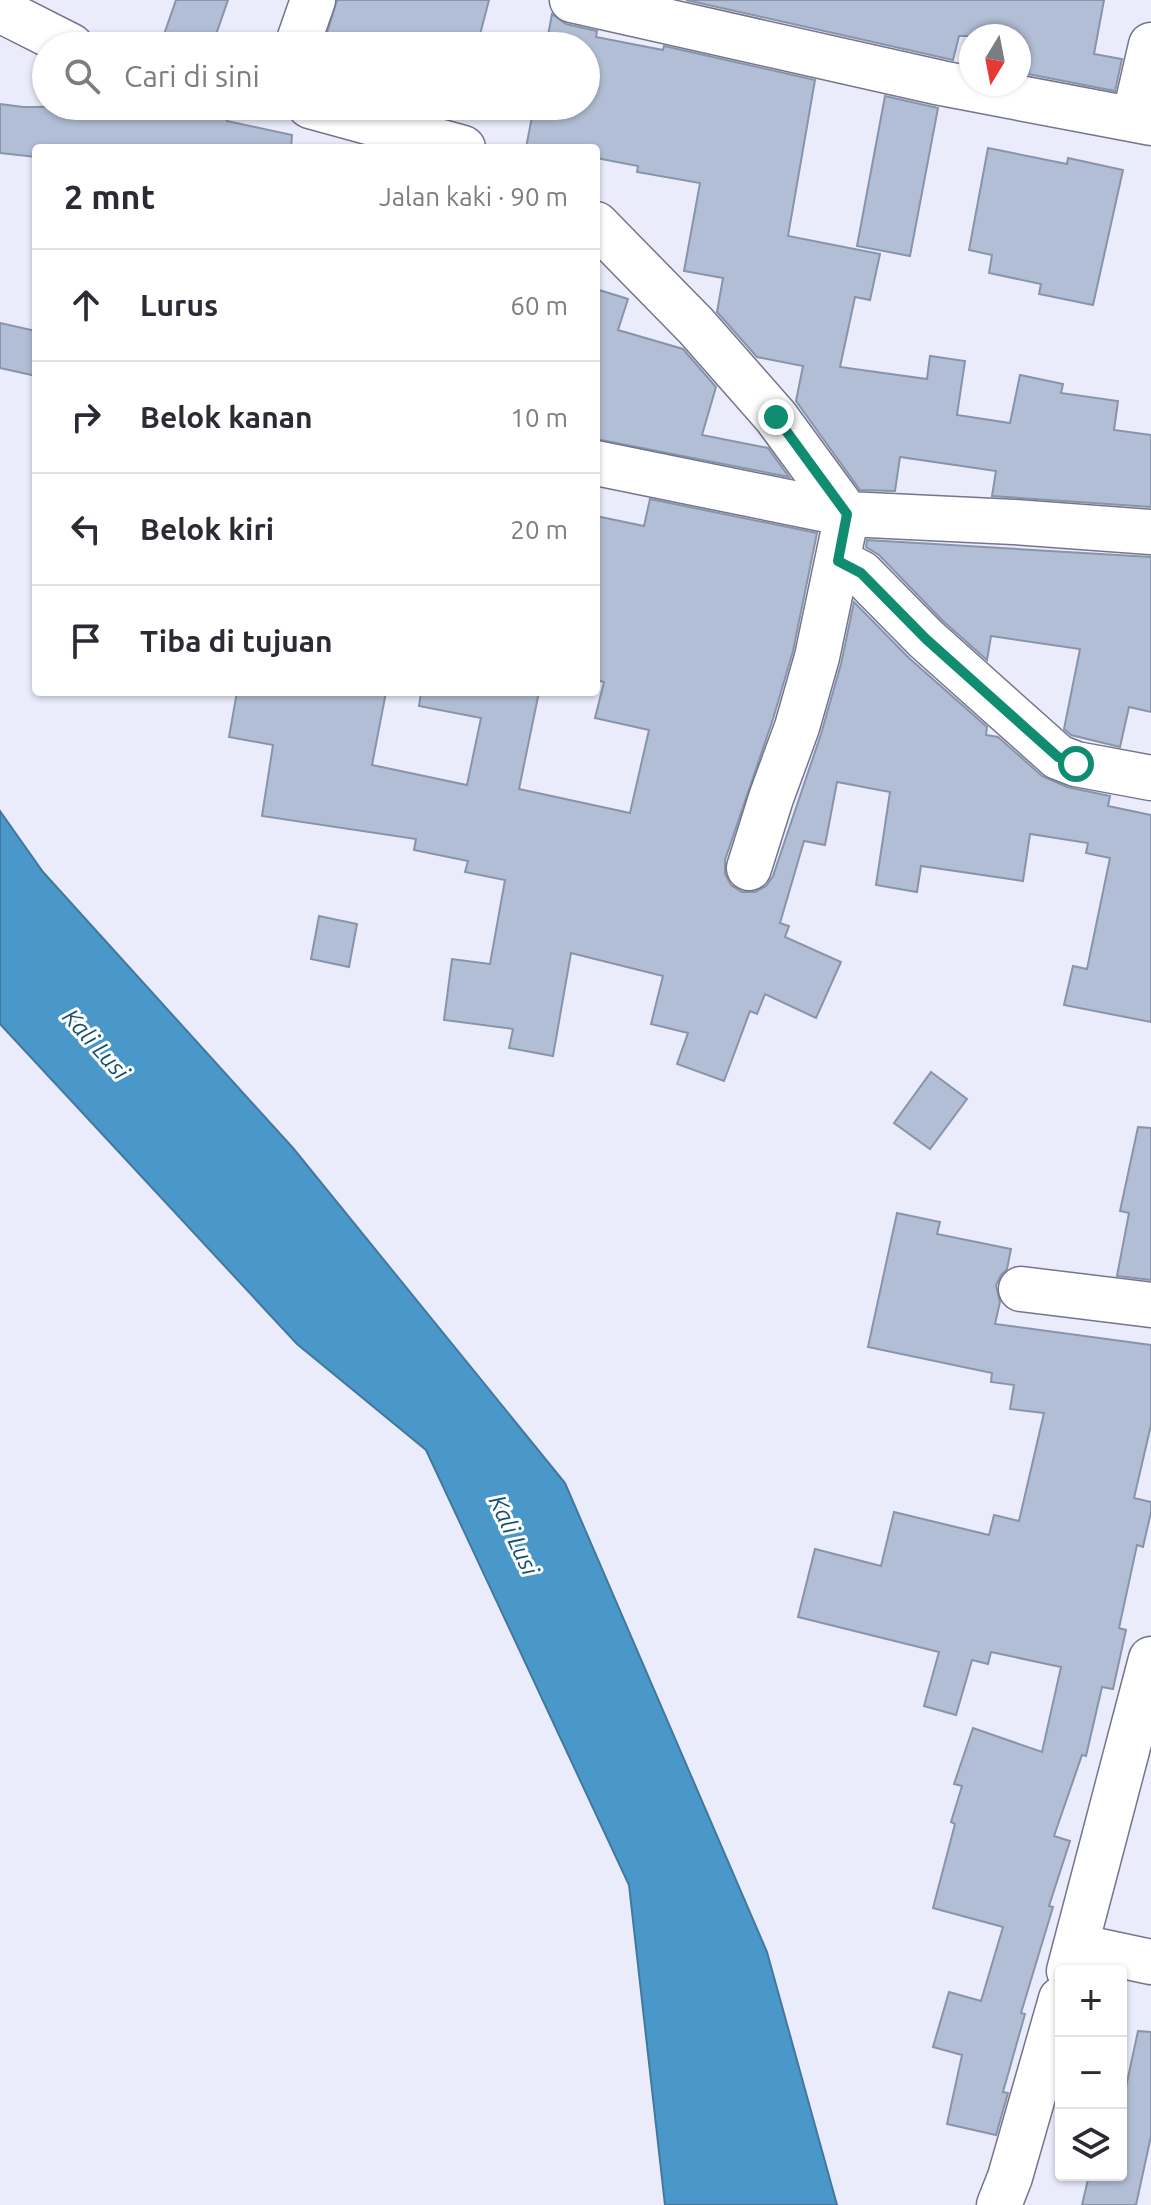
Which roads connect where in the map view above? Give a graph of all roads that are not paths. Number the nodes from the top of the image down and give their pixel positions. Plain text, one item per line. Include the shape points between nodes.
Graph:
1 (313, 0) edge
2 (572, 0) edge
3 (0, 10) edge
4 (43, 32) edge
5 (302, 32) edge
6 (1151, 45) edge
7 (361, 120) edge
8 (1143, 121) edge
9 (448, 144) edge
10 (600, 228) edge
11 (600, 464) edge
12 (847, 514) junction
13 (1151, 532) edge
14 (838, 561) junction
15 (1151, 778) edge
16 (749, 868) dead end
17 (1021, 1289) dead end
18 (1151, 1305) edge
19 (1151, 1659) edge
20 (1073, 1959) edge
21 (1151, 1962) edge
22 (1055, 2020) edge
23 (999, 2205) edge

1 - 5 street
2 - 8 street via 941,83
3 - 4 street
6 - 8 street
7 - 9 street
10 - 12 street via 766,406
11 - 12 street
12 - 13 street
12 - 14 street
14 - 15 street via 861,573 1058,757
14 - 16 street via 797,727
17 - 18 street
19 - 20 street
20 - 21 street
22 - 23 street

